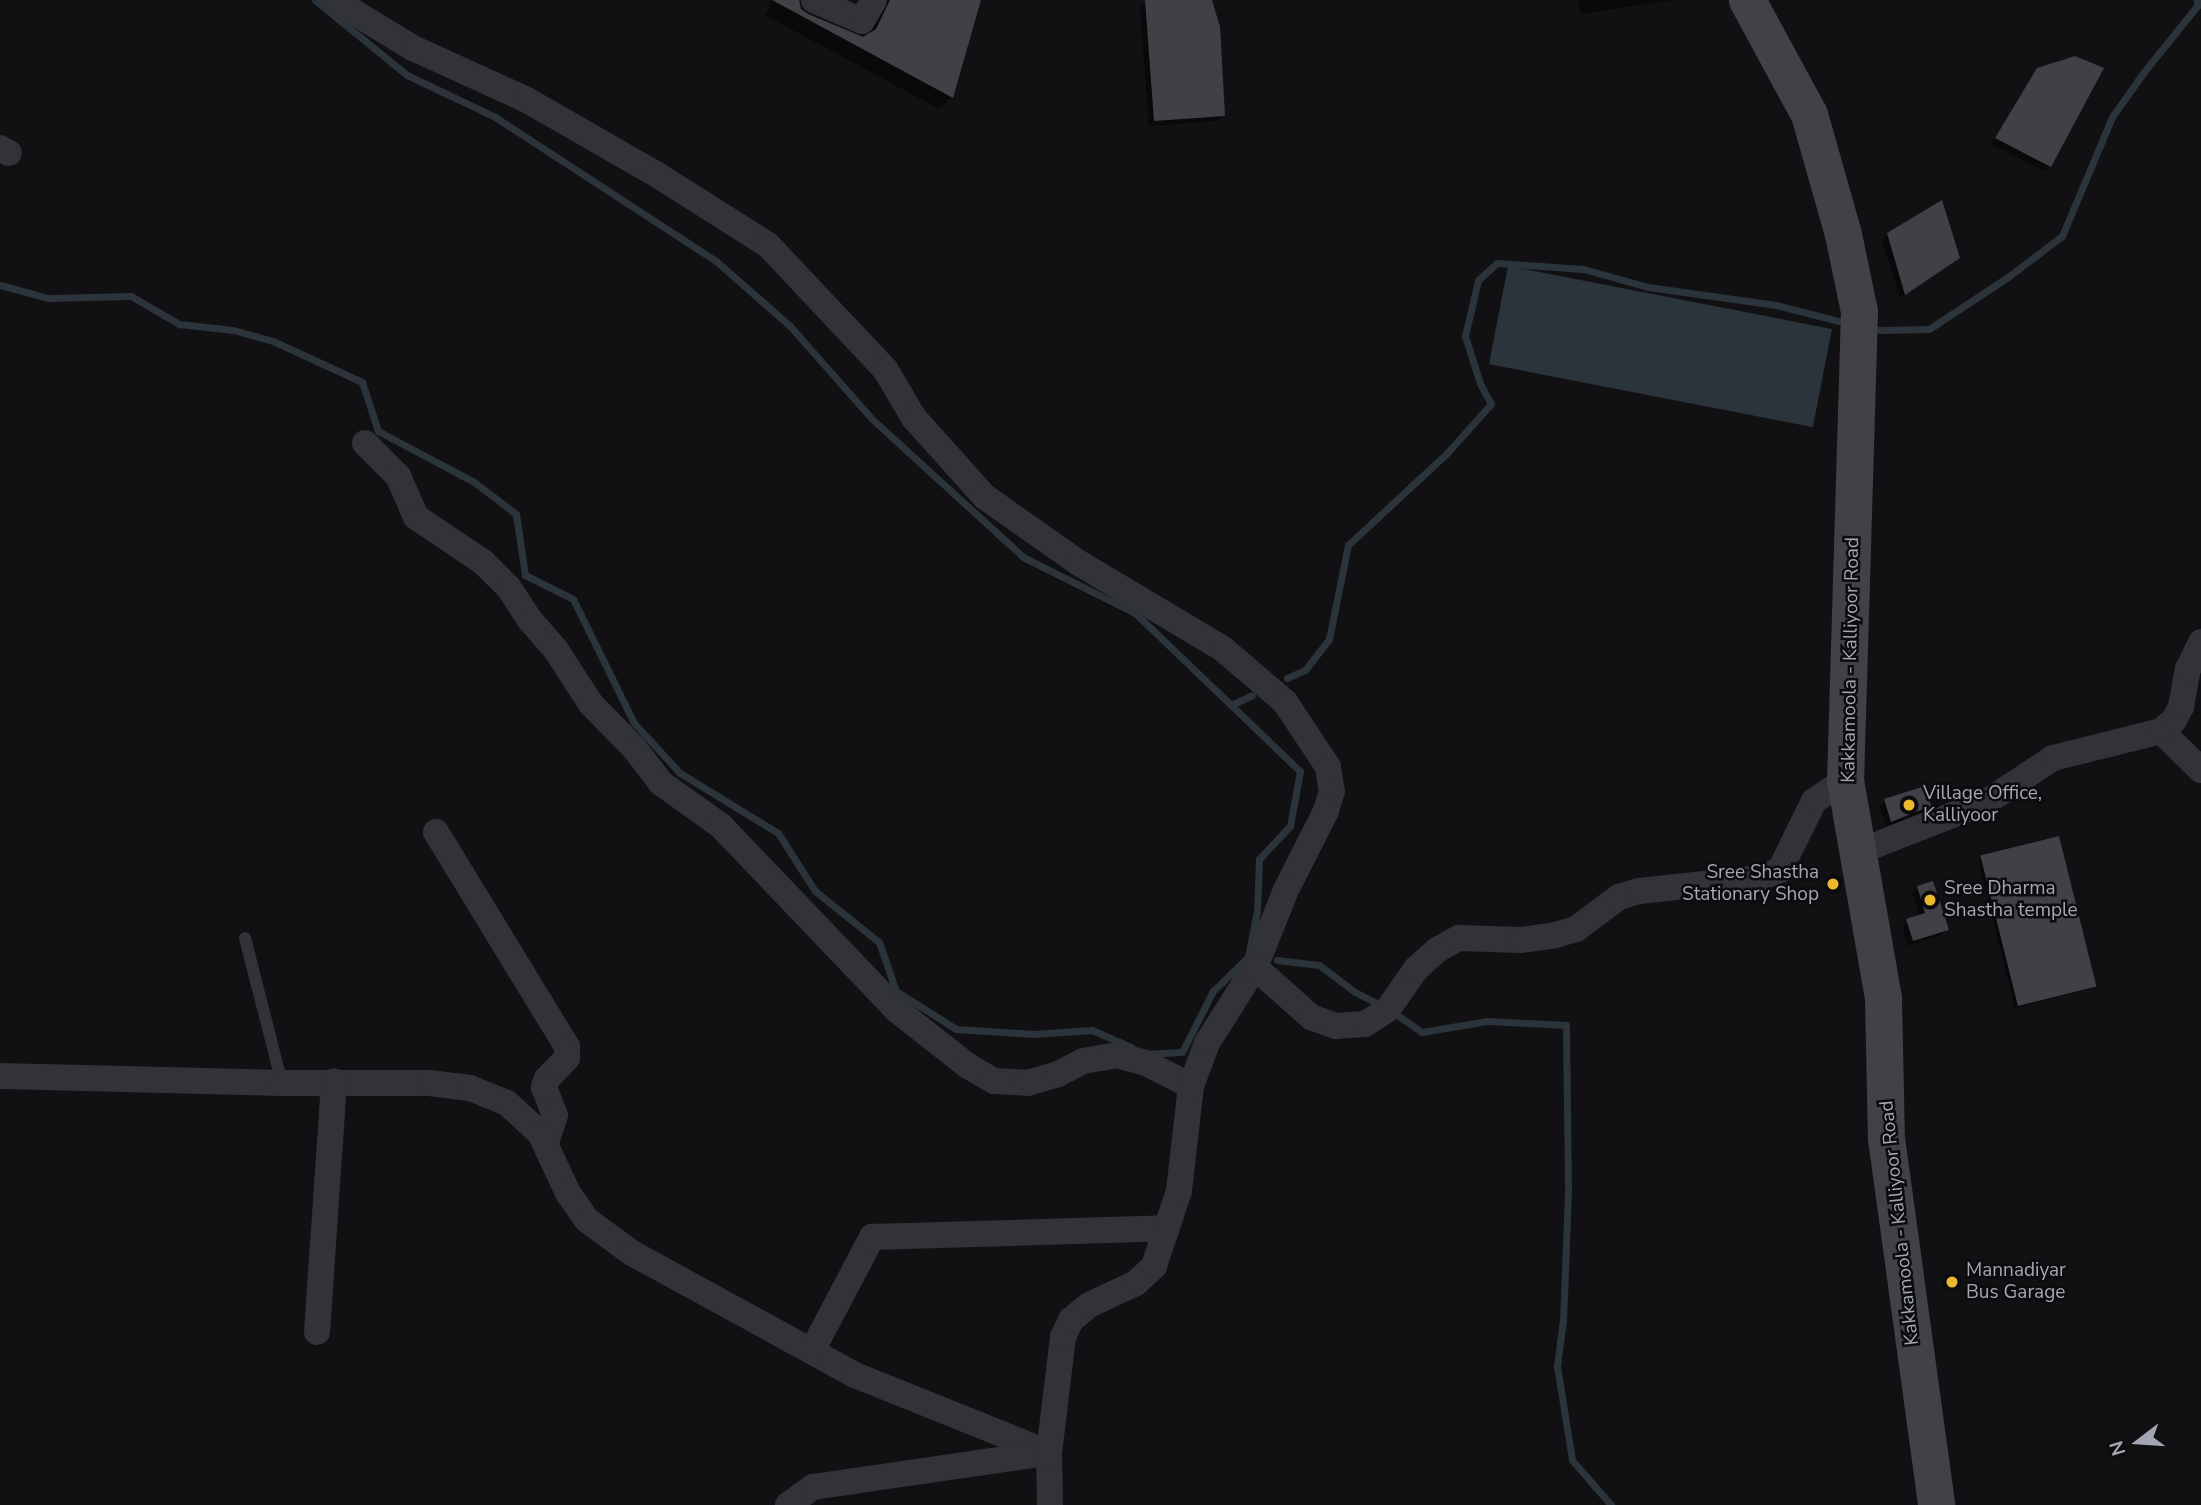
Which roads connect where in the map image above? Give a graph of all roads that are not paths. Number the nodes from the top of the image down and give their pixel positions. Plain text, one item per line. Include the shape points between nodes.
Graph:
1 (334, 0) edge
2 (814, 0) edge
3 (874, 0) edge
4 (1747, 0) edge
5 (365, 443) dead end
6 (2201, 642) edge
7 (2161, 731) junction
8 (2201, 770) edge
9 (1845, 780) junction
10 (436, 832) dead end
11 (1858, 852) junction
12 (245, 938) dead end
13 (1255, 967) junction
14 (0, 1076) edge
15 (334, 1082) junction
16 (282, 1083) junction
17 (1191, 1086) junction
18 (546, 1142) junction
19 (1167, 1228) junction
20 (317, 1332) dead end
21 (813, 1349) junction
22 (1049, 1453) junction
23 (788, 1505) edge
24 (1050, 1505) edge
25 (1936, 1505) edge

1 - 13 street via 413,48 527,100 768,245 885,369 914,418 985,497 1079,563 1223,649 1285,702 1318,747 1328,766 1332,791
2 - 3 street via 862,21
4 - 9 main road, Kakkamoola - Kalliyoor Road via 1809,114 1859,311
5 - 17 street via 398,476 416,517 483,562 509,588 591,704 661,783 722,826 898,1011 968,1066 993,1081 1027,1083 1083,1061 1116,1055 1146,1063
6 - 7 street via 2188,669 2181,708
7 - 8 street
7 - 11 street via 2053,758 1988,801
9 - 11 main road, Kakkamoola - Kalliyoor Road
9 - 13 street via 1814,801 1780,870 1760,878 1639,891 1619,897 1576,929 1555,935 1521,940 1458,938 1416,969 1388,1009 1365,1024 1336,1026 1311,1017
10 - 18 street via 567,1047 568,1058 544,1087 555,1115
11 - 25 main road, Kakkamoola - Kalliyoor Road via 1883,998 1886,1138
12 - 16 lane
13 - 17 street via 1207,1043
14 - 16 street
15 - 16 street
15 - 18 street via 471,1088 507,1103
15 - 20 street
17 - 19 street via 1179,1191
18 - 21 street via 568,1193 587,1220 632,1253
19 - 21 street via 872,1237
19 - 22 street via 1154,1266 1136,1283 1089,1305 1071,1320 1063,1337
21 - 22 street via 855,1374
22 - 23 street via 813,1487
22 - 24 street

